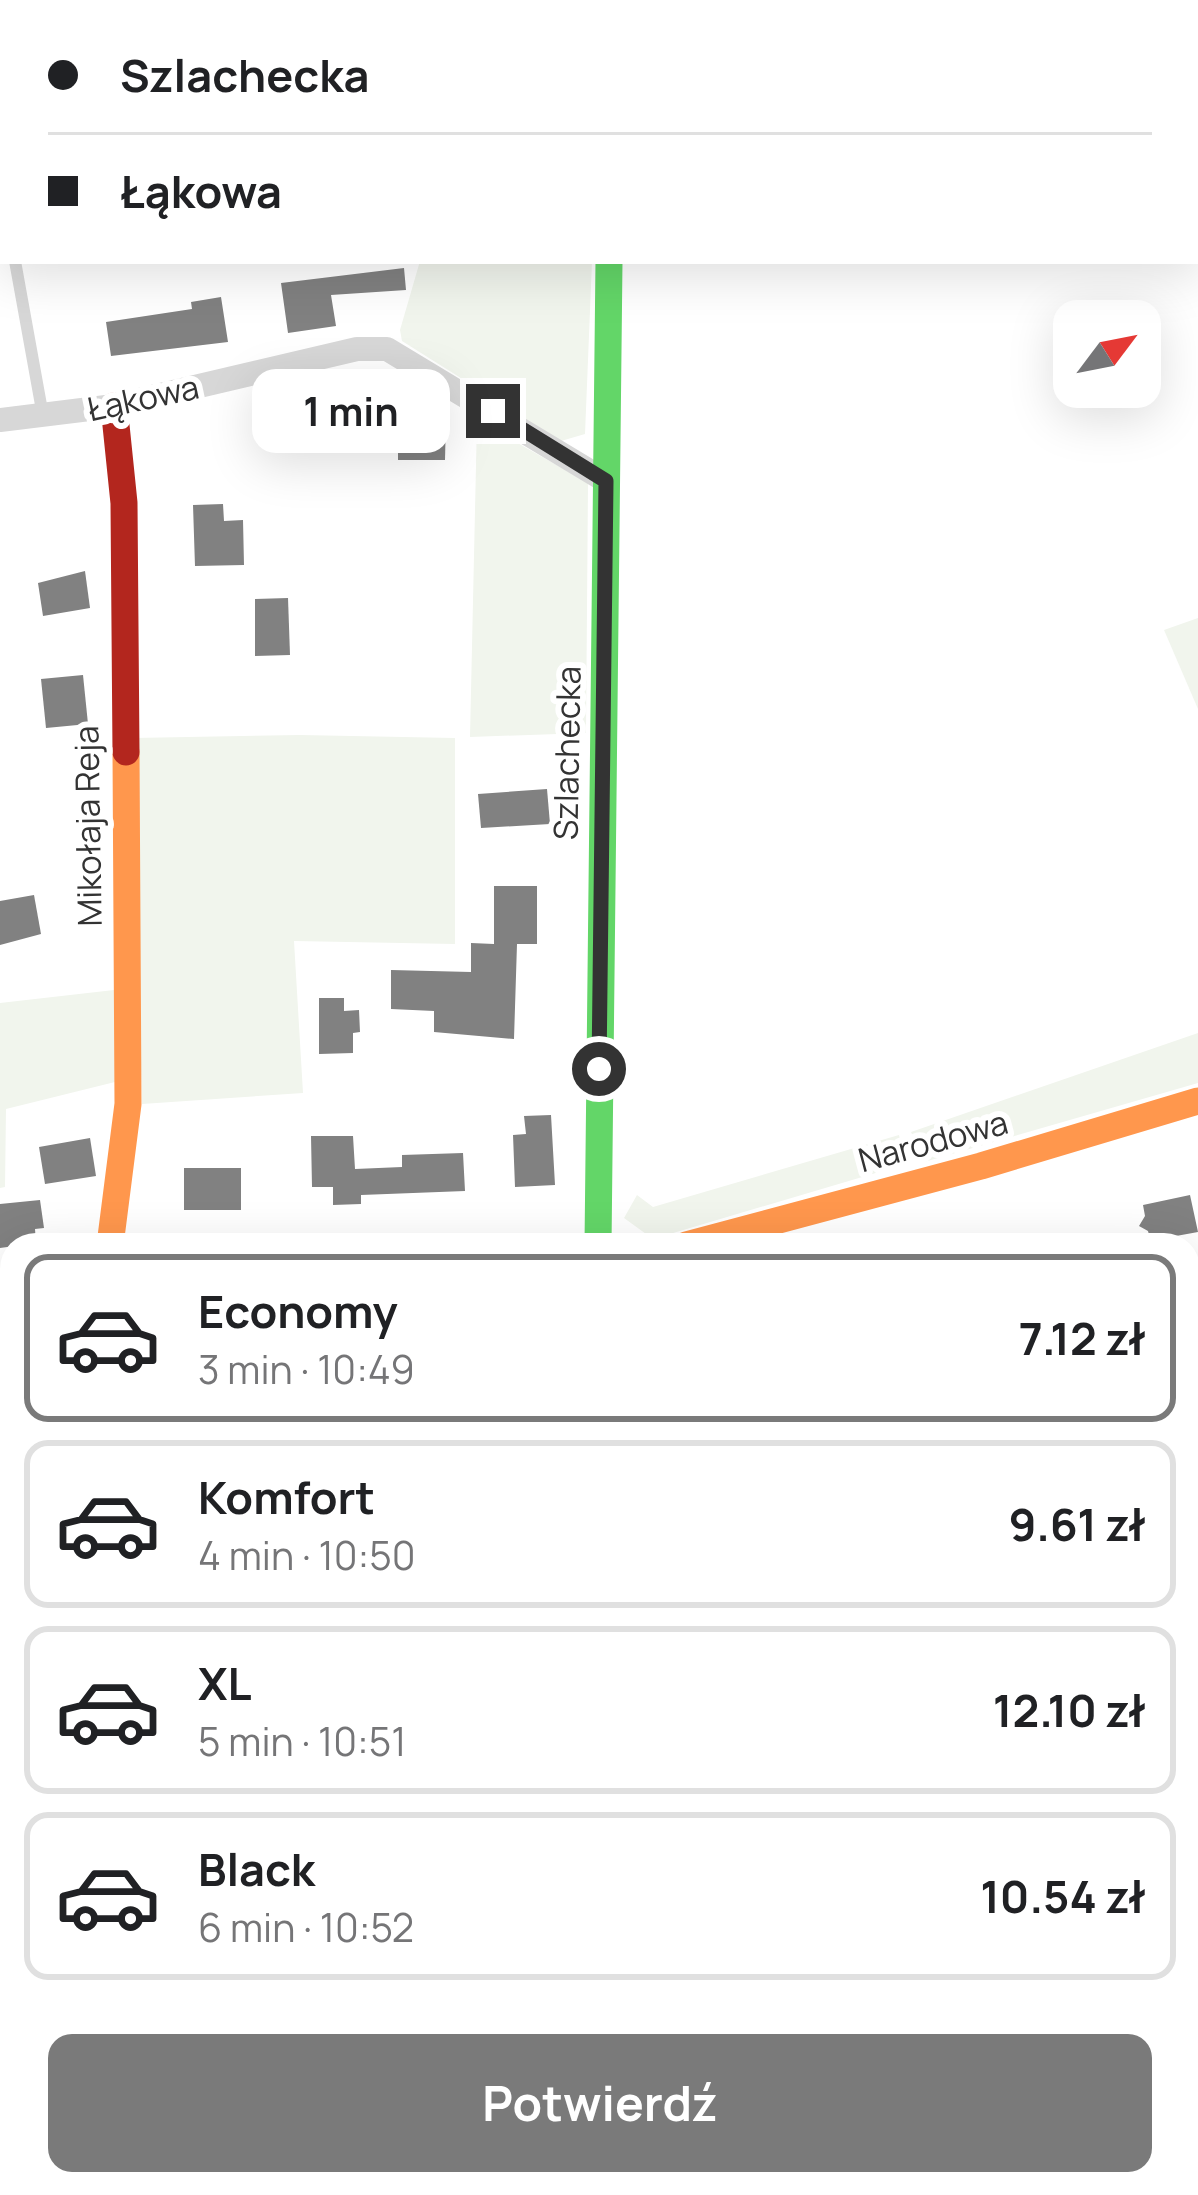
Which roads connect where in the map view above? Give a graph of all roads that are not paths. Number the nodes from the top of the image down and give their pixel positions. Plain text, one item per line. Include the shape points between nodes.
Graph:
1 (16, 264) edge
2 (609, 264) edge
3 (114, 406) junction
4 (43, 417) junction
5 (0, 420) edge
6 (606, 481) junction
7 (1198, 1101) edge
8 (112, 1233) edge
9 (598, 1233) edge
10 (731, 1233) edge

1 - 4 lane
2 - 6 street, Szlachecka
3 - 4 street, Łąkowa
3 - 6 street, Łąkowa via 357,349 387,349
3 - 8 street, Mikołaja Reja via 124,503 128,1104
4 - 5 street, Łąkowa
6 - 9 street, Szlachecka
7 - 10 street, Narodowa

